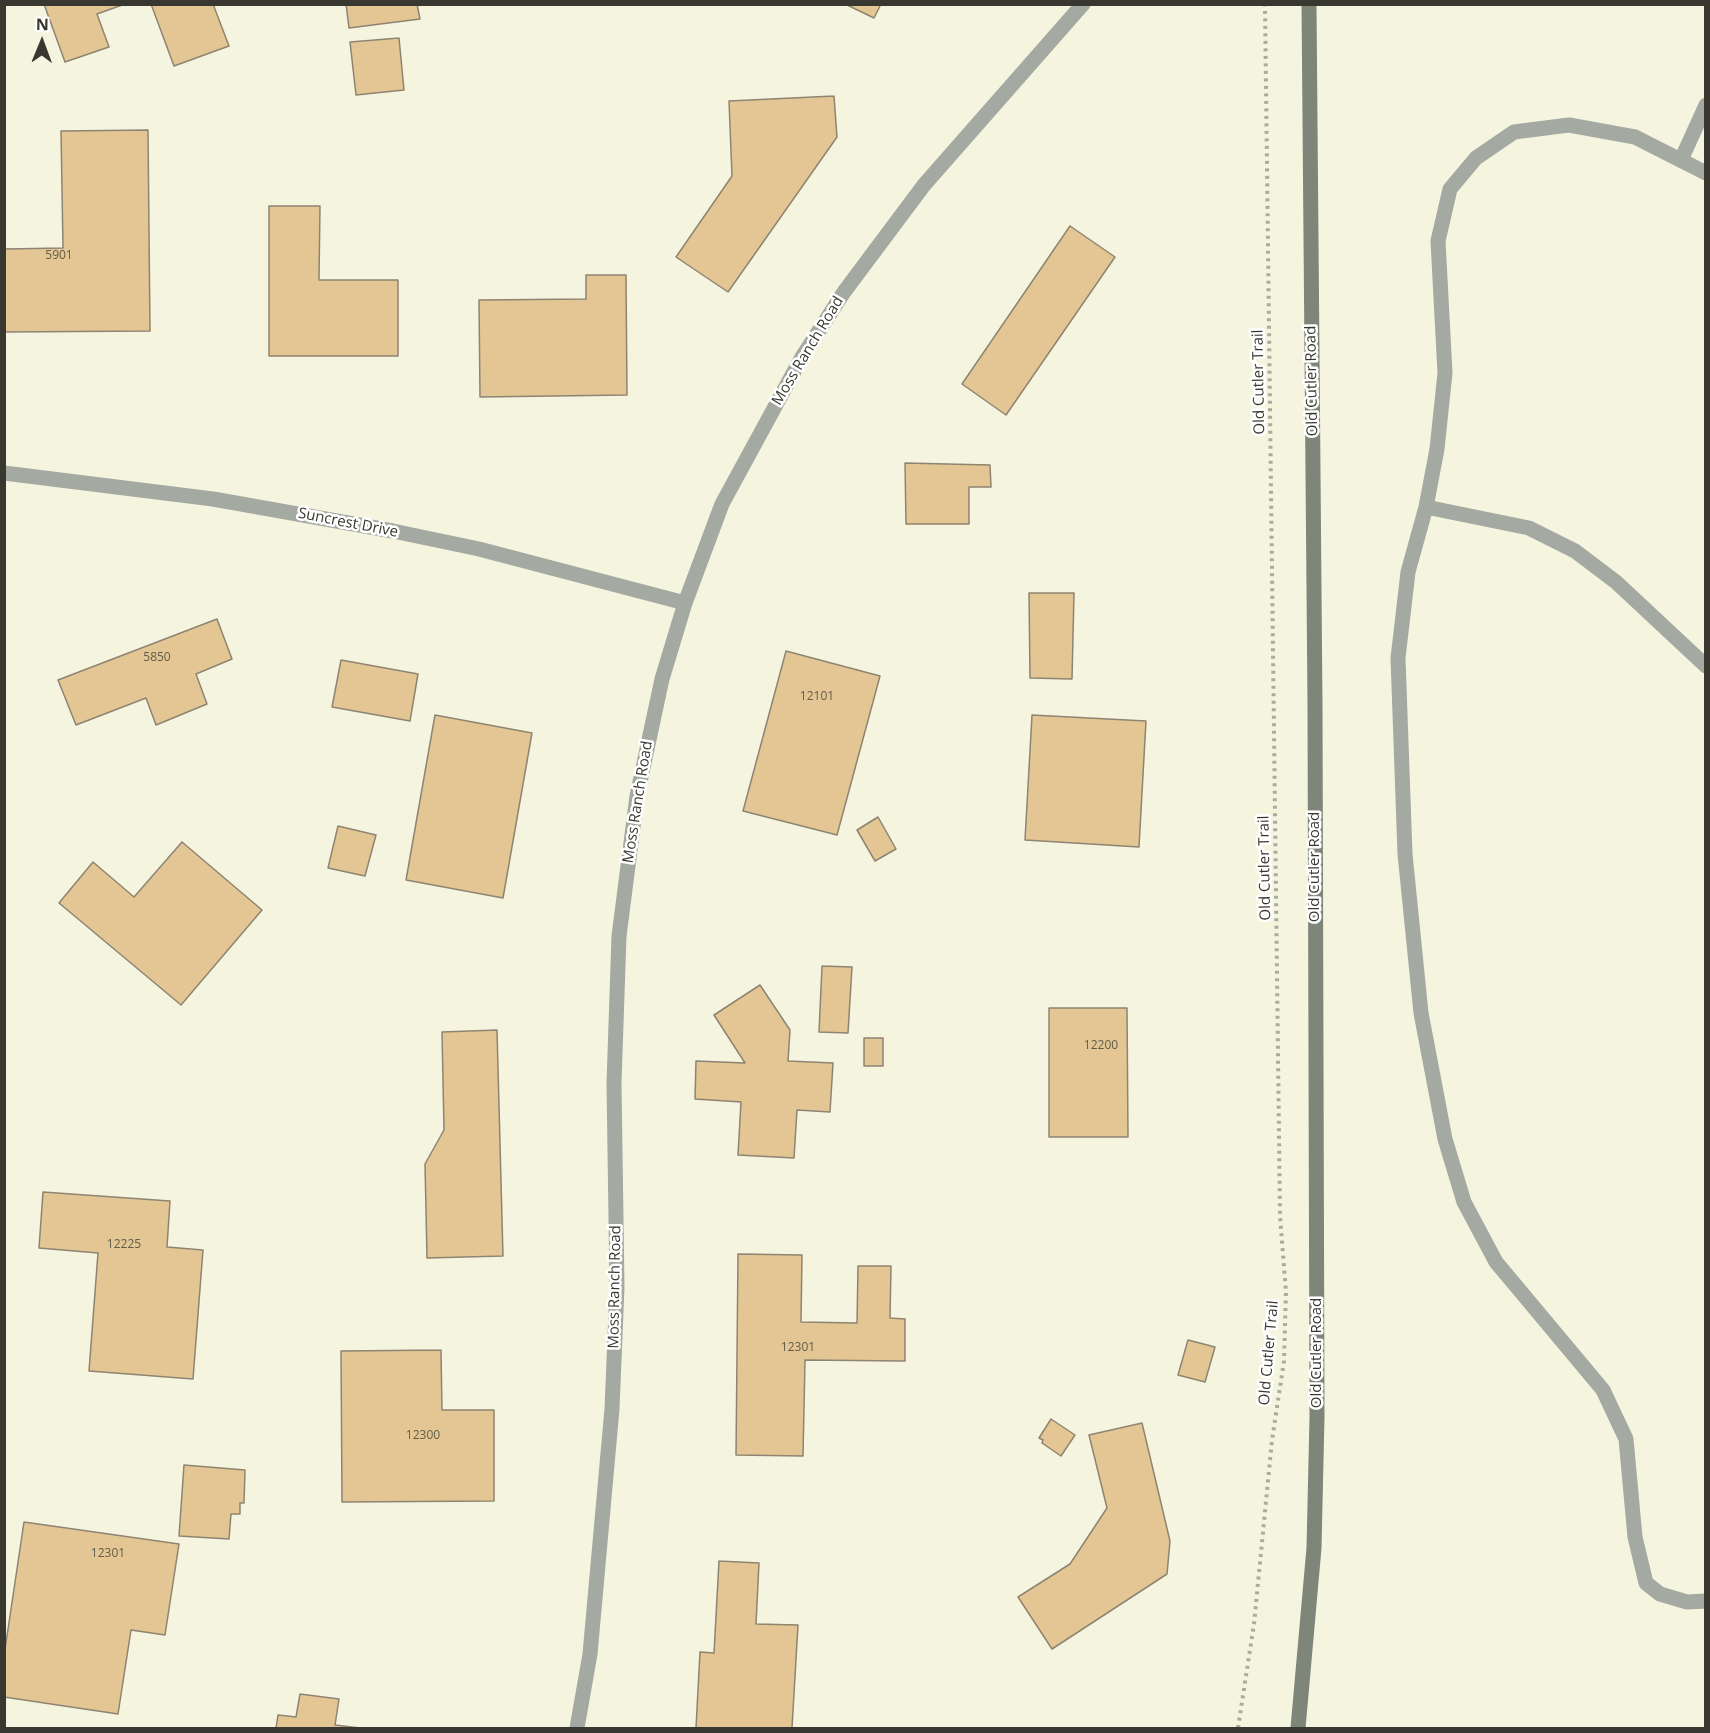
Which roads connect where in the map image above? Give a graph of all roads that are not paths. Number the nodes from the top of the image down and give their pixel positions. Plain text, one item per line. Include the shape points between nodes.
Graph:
1 (1083, 4) edge
2 (1309, 4) edge
3 (1706, 105) edge
4 (1681, 160) junction
5 (1706, 173) edge
6 (4, 473) edge
7 (1426, 507) junction
8 (685, 603) junction
9 (1706, 666) edge
10 (1706, 1601) edge
11 (577, 1728) edge
12 (1298, 1728) edge

1 - 8 street, Moss Ranch Road via 924,185 843,292 802,357 722,504
2 - 12 main road, Old Cutler Road via 1317,1417 1314,1548
3 - 4 street
4 - 5 street
4 - 7 street via 1635,137 1569,125 1514,132 1476,158 1450,189 1438,241 1445,373
6 - 8 street, Suncrest Drive via 213,499 351,523 479,549
7 - 9 street via 1529,528 1575,551 1616,582
7 - 10 street via 1408,572 1398,658 1405,854 1419,1002 1445,1139 1464,1202 1497,1262 1603,1390 1626,1439 1635,1536 1646,1583 1660,1594 1687,1602
8 - 11 street, Moss Ranch Road via 648,740 619,936 612,1408 590,1654

